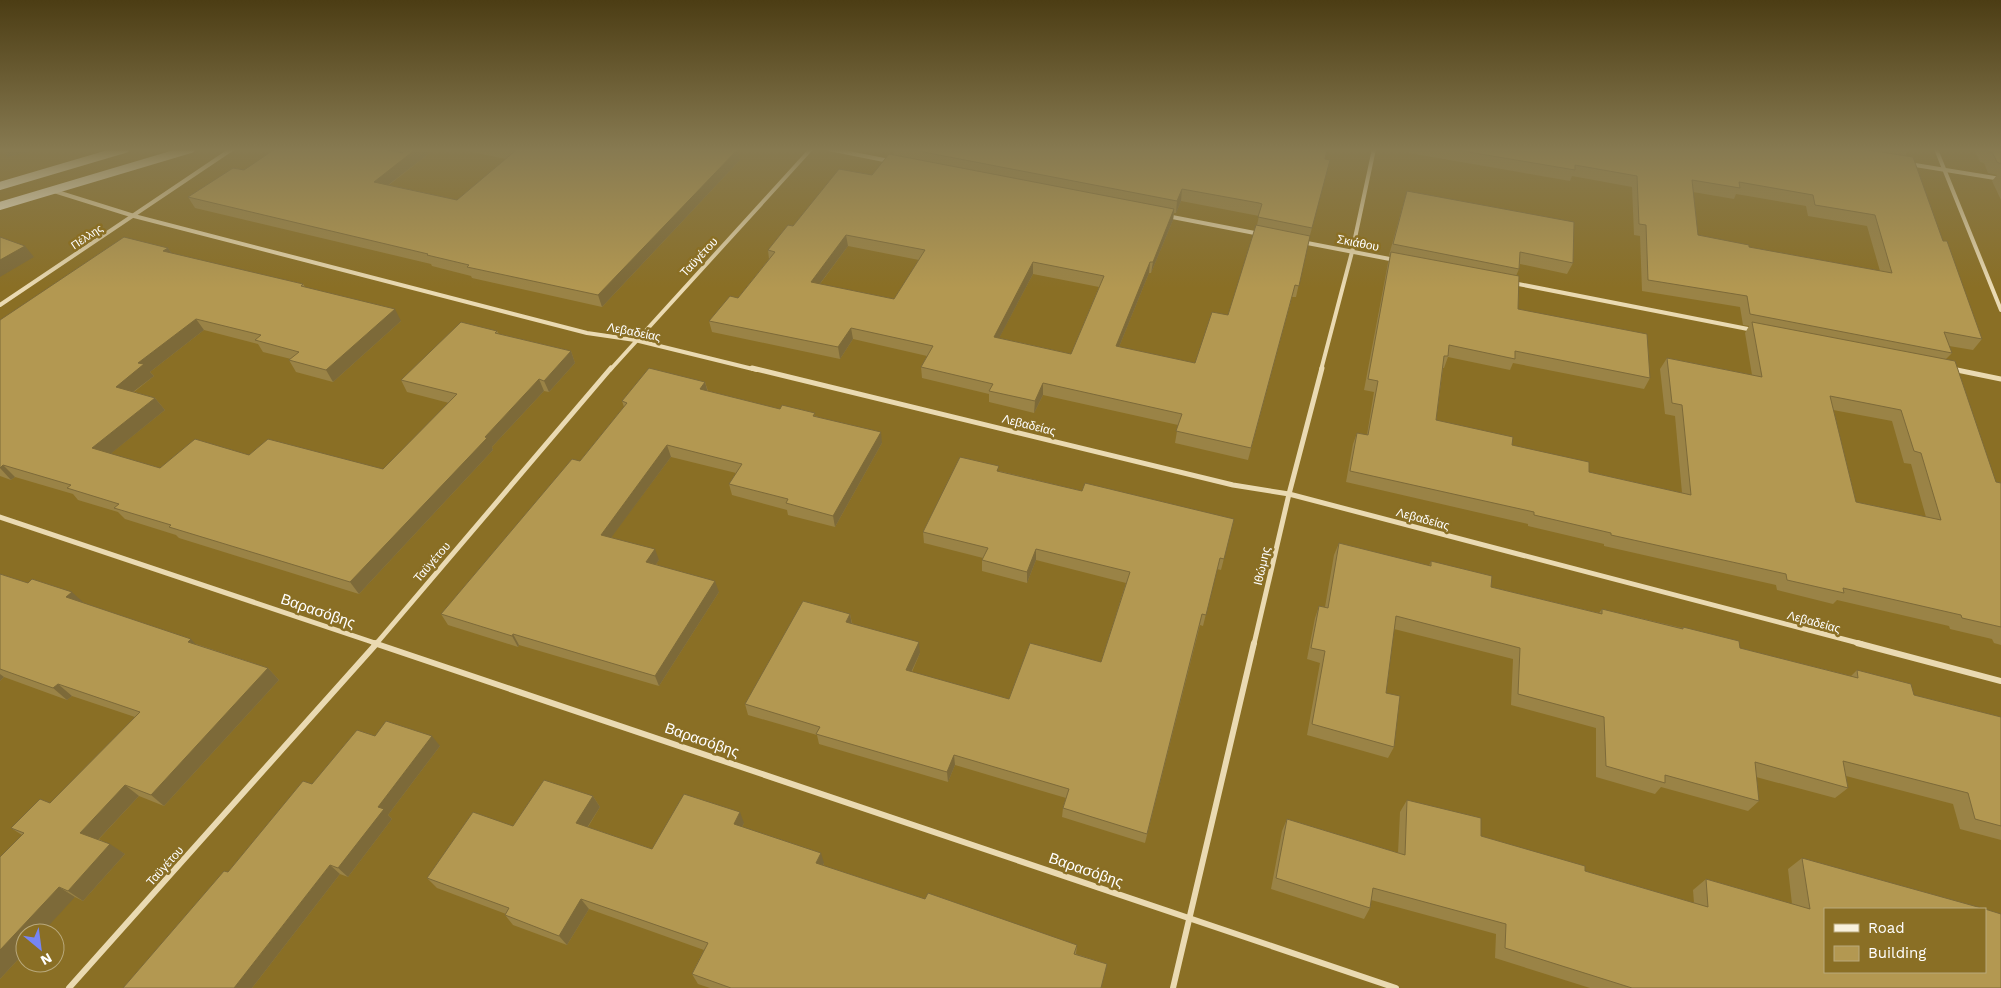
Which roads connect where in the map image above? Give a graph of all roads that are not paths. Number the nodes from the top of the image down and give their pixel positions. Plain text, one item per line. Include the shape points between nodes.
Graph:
1 (35, 195) edge
2 (67, 195) edge
3 (165, 195) edge
4 (769, 195) edge
5 (1364, 195) edge
6 (1953, 195) edge
7 (0, 206) edge
8 (1158, 214) edge
9 (134, 216) junction
10 (1265, 235) edge
11 (1294, 240) edge
12 (1352, 252) junction
13 (1400, 261) edge
14 (1507, 282) edge
15 (0, 305) edge
16 (2001, 310) edge
17 (1759, 332) edge
18 (635, 340) junction
19 (1943, 368) edge
20 (2001, 379) edge
21 (1289, 494) junction
22 (0, 518) edge
23 (376, 644) junction
24 (2001, 681) edge
25 (1189, 917) junction
26 (69, 988) edge
27 (1173, 988) edge
28 (1396, 988) edge

1 - 7 main road
2 - 9 street, Λεβαδείας
3 - 9 street, Πέλλης
4 - 18 street, Ταϋγέτου
5 - 12 street, Ιθώμης
6 - 16 street
8 - 10 street
9 - 15 street, Πέλλης
9 - 18 street, Λεβαδείας via 587,333
11 - 12 street, Σκιάθου
12 - 13 street, Σκιάθου
12 - 21 street, Ιθώμης
14 - 17 street
18 - 21 street, Λεβαδείας via 1233,485
18 - 23 street, Ταϋγέτου
19 - 20 street
21 - 24 street, Λεβαδείας
21 - 25 street, Ιθώμης
22 - 23 street, Βαρασόβης
23 - 25 street, Βαρασόβης
23 - 26 street, Ταϋγέτου
25 - 27 street, Ιθώμης
25 - 28 street, Βαρασόβης

